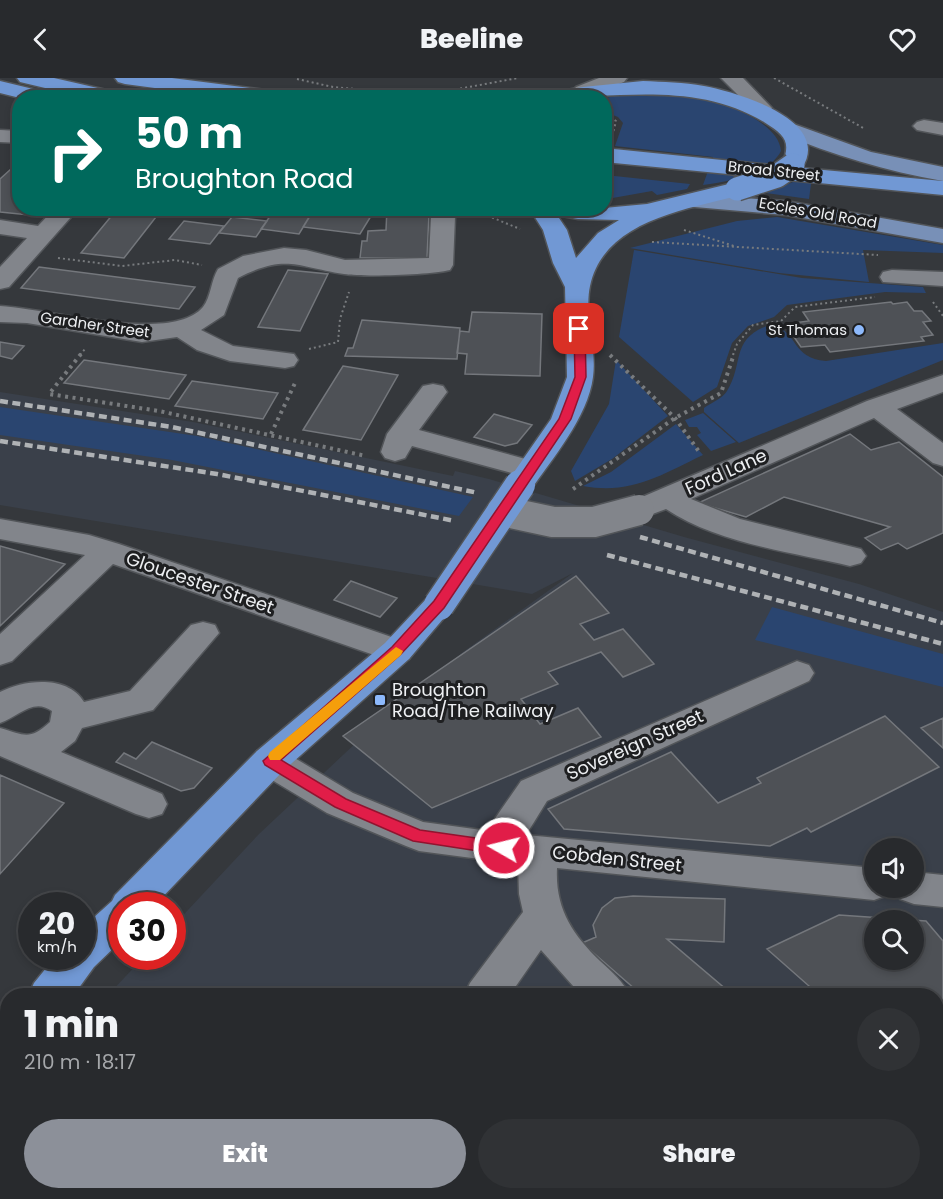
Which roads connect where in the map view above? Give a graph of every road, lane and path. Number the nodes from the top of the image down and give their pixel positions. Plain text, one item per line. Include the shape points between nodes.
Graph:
1 (27, 78) edge
2 (125, 78) edge
3 (292, 78) edge
4 (518, 78) edge
5 (617, 78) edge
6 (731, 78) edge
7 (774, 78) edge
8 (81, 90) edge
9 (219, 90) edge
10 (368, 90) edge
11 (452, 90) edge
12 (586, 90) edge
13 (597, 90) edge
14 (762, 108) junction
15 (612, 119) edge
16 (788, 128) junction
17 (867, 129) dead end
18 (612, 133) edge
19 (612, 153) edge
20 (612, 172) edge
21 (943, 174) edge
22 (943, 188) edge
23 (691, 201) junction
24 (943, 203) edge
25 (651, 211) junction
26 (612, 214) edge
27 (61, 216) edge
28 (441, 216) edge
29 (489, 216) edge
30 (545, 216) edge
31 (0, 227) edge
32 (682, 229) dead end
33 (44, 234) junction
34 (943, 236) edge
35 (642, 242) dead end
36 (560, 245) junction
37 (740, 248) junction
38 (15, 259) edge
39 (357, 267) junction
40 (232, 272) junction
41 (932, 273) edge
42 (0, 282) edge
43 (888, 286) joint
44 (577, 287) junction
45 (0, 314) edge
46 (102, 328) junction
47 (181, 328) junction
48 (580, 350) junction
49 (285, 360) junction
50 (943, 383) edge
51 (433, 392) dead end
52 (877, 407) junction
53 (675, 418) junction
54 (271, 434) junction
55 (398, 444) junction
56 (943, 457) edge
57 (716, 475) junction
58 (525, 477) junction
59 (566, 494) dead end
60 (669, 497) junction
61 (502, 511) junction
62 (0, 529) edge
63 (108, 551) junction
64 (850, 556) dead end
65 (203, 633) dead end
66 (397, 651) junction
67 (0, 653) edge
68 (797, 673) dead end
69 (0, 710) edge
70 (71, 718) junction
71 (9, 745) edge
72 (270, 761) junction
73 (149, 804) dead end
74 (521, 850) junction
75 (864, 883) edge
76 (924, 889) edge
77 (943, 891) edge
78 (143, 892) edge
79 (543, 916) junction
80 (108, 929) edge
81 (68, 971) edge
82 (491, 988) edge
83 (601, 988) edge

1 - 8 highway
2 - 9 highway
3 - 10 path
4 - 11 path
5 - 12 street
6 - 14 street
7 - 17 path
13 - 14 highway via 669,85 710,90
14 - 16 highway
15 - 18 path via 616,121
16 - 21 main road via 886,165
16 - 23 highway, bridge via 798,145 793,165 777,176
19 - 22 highway, Broad Street
20 - 24 highway, Broad Street
23 - 25 highway
23 - 34 main road, Eccles Old Road via 783,206
25 - 26 highway
25 - 44 highway via 600,243 588,257
27 - 33 street
28 - 39 street via 444,222 441,265
29 - 36 path
30 - 36 highway
31 - 33 street
32 - 37 path
33 - 38 street
35 - 37 path
36 - 44 highway
37 - 41 path via 914,257
38 - 40 path via 122,266 175,260
38 - 42 street
39 - 40 street via 284,255 252,261
39 - 49 path via 340,319 339,342 317,345
40 - 47 street, Gardner Street via 227,274 215,310
41 - 43 street
43 - 53 path via 795,307 781,321 753,326 737,344 721,393
44 - 48 highway
45 - 46 street, Gardner Street
46 - 47 street, Gardner Street via 142,334
46 - 54 path via 50,394
47 - 49 street via 216,351
48 - 53 path via 613,355
48 - 58 highway via 580,377 565,419
49 - 54 path via 300,373
50 - 52 street, Ford Lane
51 - 55 street via 409,419
52 - 56 street
52 - 57 street, Ford Lane
53 - 57 path
53 - 59 path
54 - 55 path via 384,460
55 - 58 street
57 - 60 street, Ford Lane
58 - 61 highway, bridge
60 - 61 street, Ford Lane, bridge via 594,522 553,522
60 - 64 street via 706,519
61 - 66 highway, bridge via 439,605
62 - 63 street, Gloucester Street
63 - 66 street, Gloucester Street
63 - 67 street
65 - 70 street via 141,701
66 - 72 highway
68 - 74 street, Sovereign Street via 534,791 509,827
69 - 70 street via 19,697 52,694 62,698
70 - 71 street via 62,734 51,742 31,749
71 - 73 street
72 - 74 street, Cobden Street via 340,803 418,836
72 - 78 highway
74 - 75 street, Cobden Street
74 - 79 street, Sovereign Street
76 - 77 street
79 - 82 street
79 - 83 street via 564,952
80 - 81 highway

